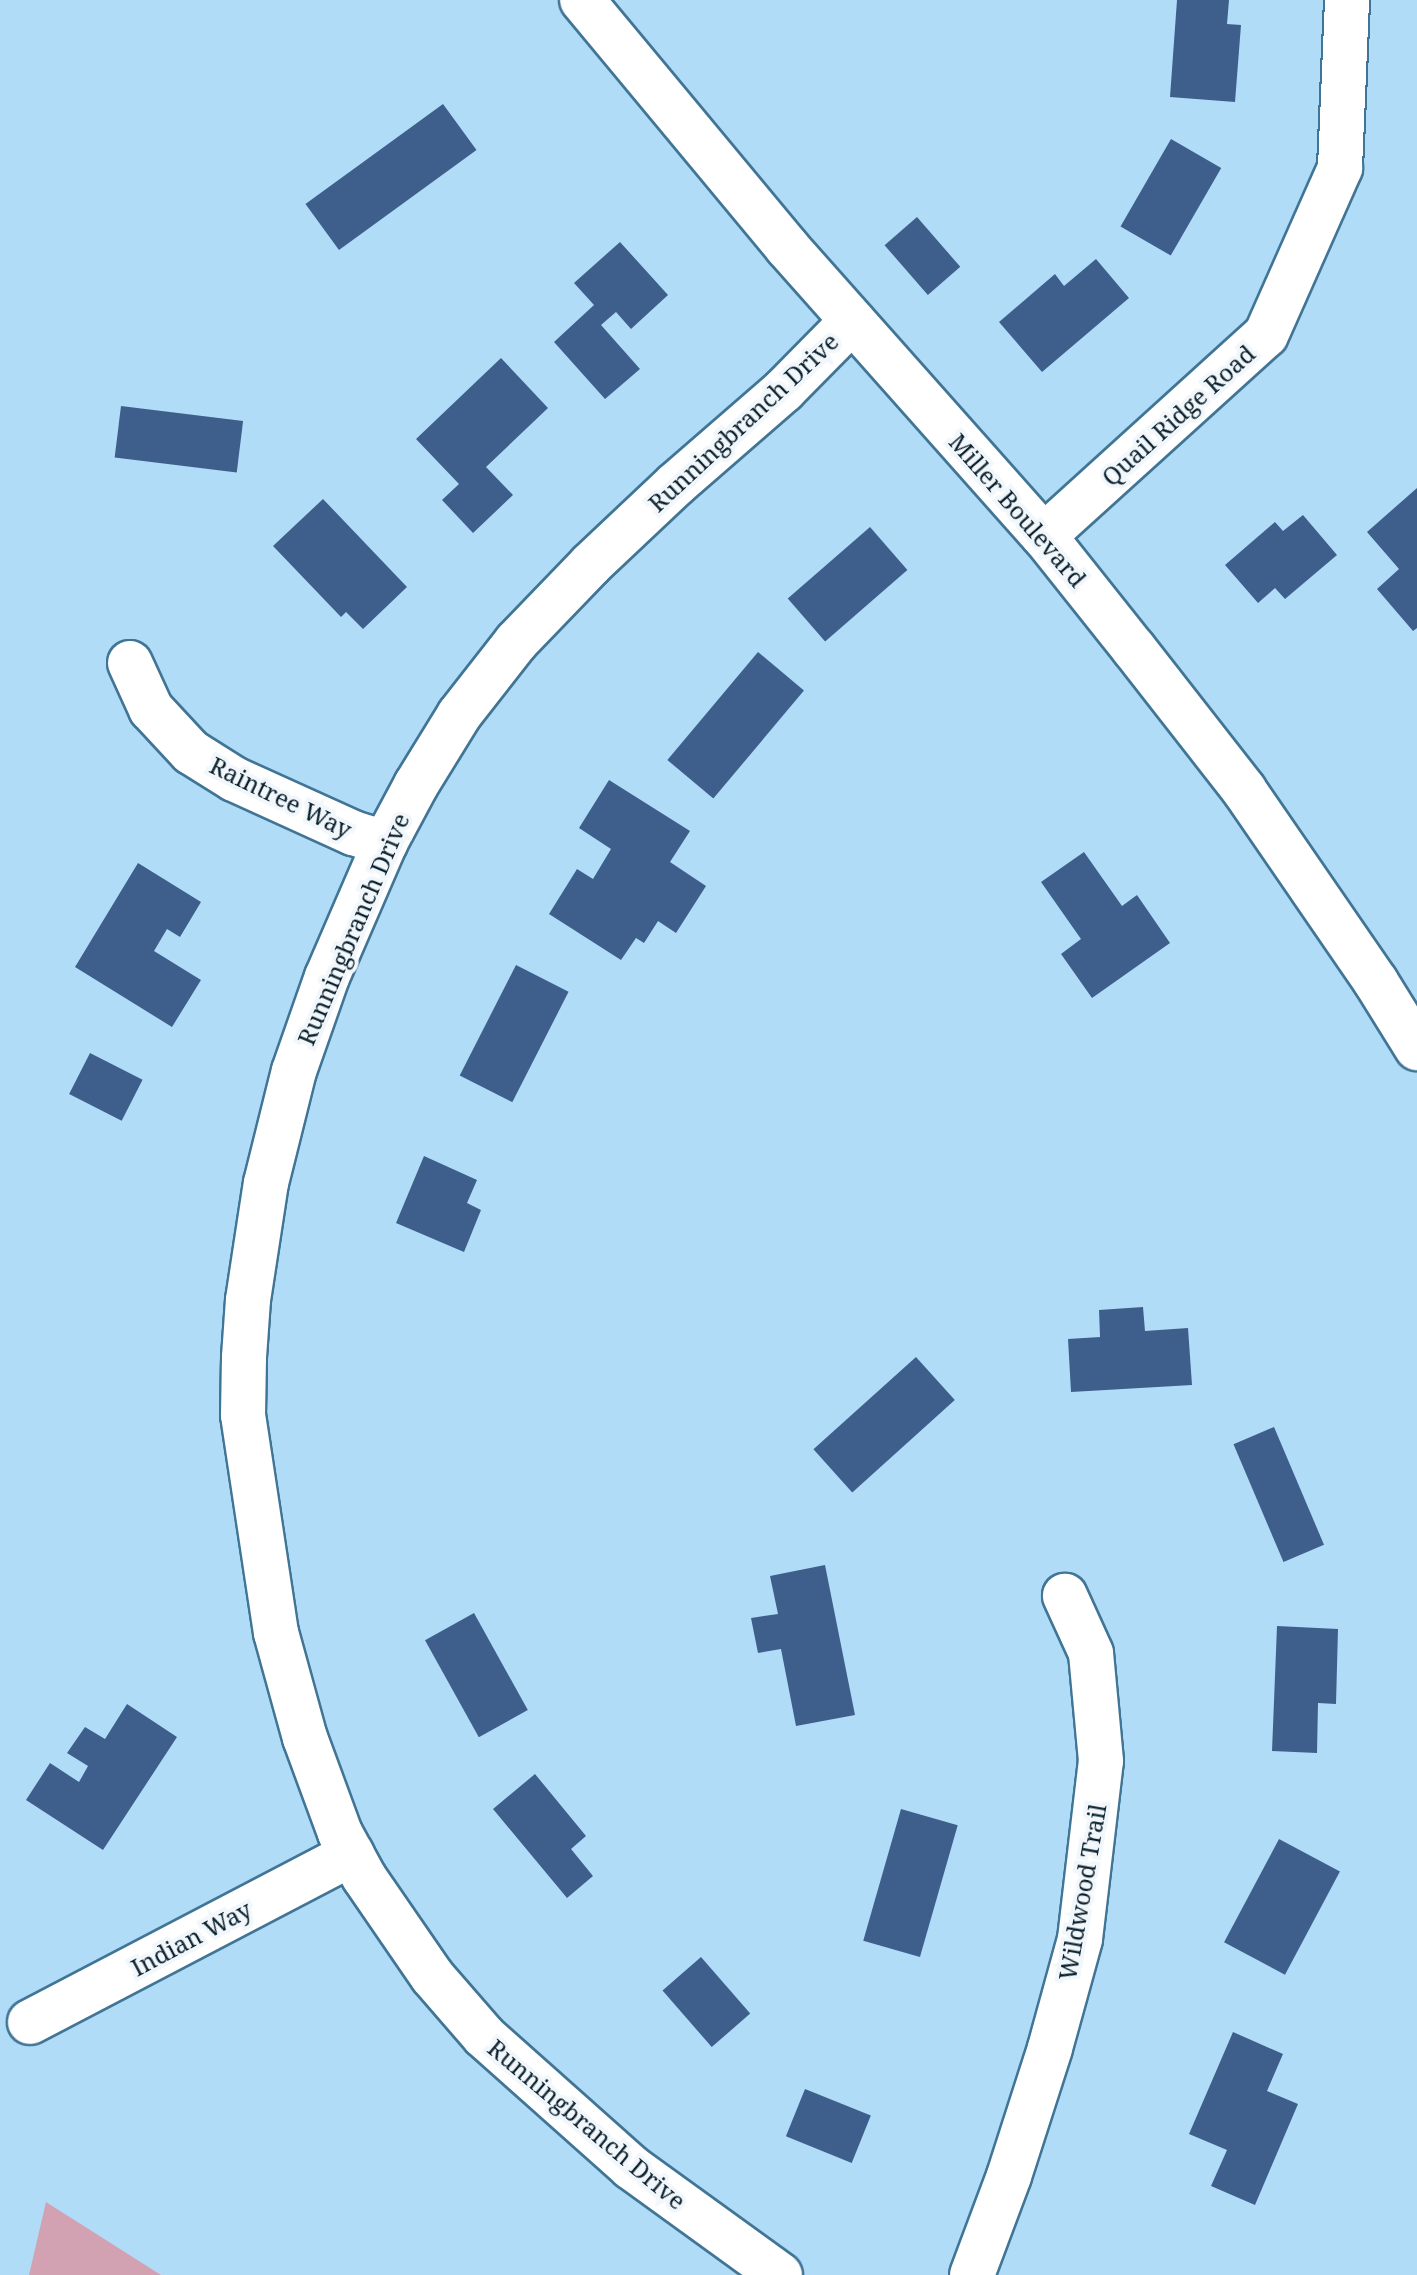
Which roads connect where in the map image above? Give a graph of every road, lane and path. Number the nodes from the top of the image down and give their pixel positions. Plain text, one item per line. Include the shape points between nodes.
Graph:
1 (582, 0) edge
2 (1347, 0) edge
3 (852, 321) junction
4 (1044, 536) junction
5 (130, 663) dead end
6 (385, 843) junction
7 (1417, 1048) edge
8 (1065, 1596) dead end
9 (352, 1854) junction
10 (30, 2022) dead end
11 (780, 2275) edge
12 (972, 2275) edge

1 - 3 street, Miller Boulevard
2 - 4 street, Quail Ridge Road via 1340,168 1266,335
3 - 4 street, Miller Boulevard
3 - 6 street, Runningbranch Drive via 784,390 590,565 516,642 439,746
4 - 7 street, Miller Boulevard via 1244,790
5 - 6 street, Raintree Way via 151,709 191,752 234,779
6 - 9 street, Runningbranch Drive via 327,977 294,1071 266,1183 244,1357 243,1415 276,1633 305,1738
8 - 12 street, Wildwood Trail via 1091,1653 1101,1761 1080,1939 1014,2162
9 - 10 street, Indian Way
9 - 11 street, Runningbranch Drive via 389,1919 484,2036 631,2167

